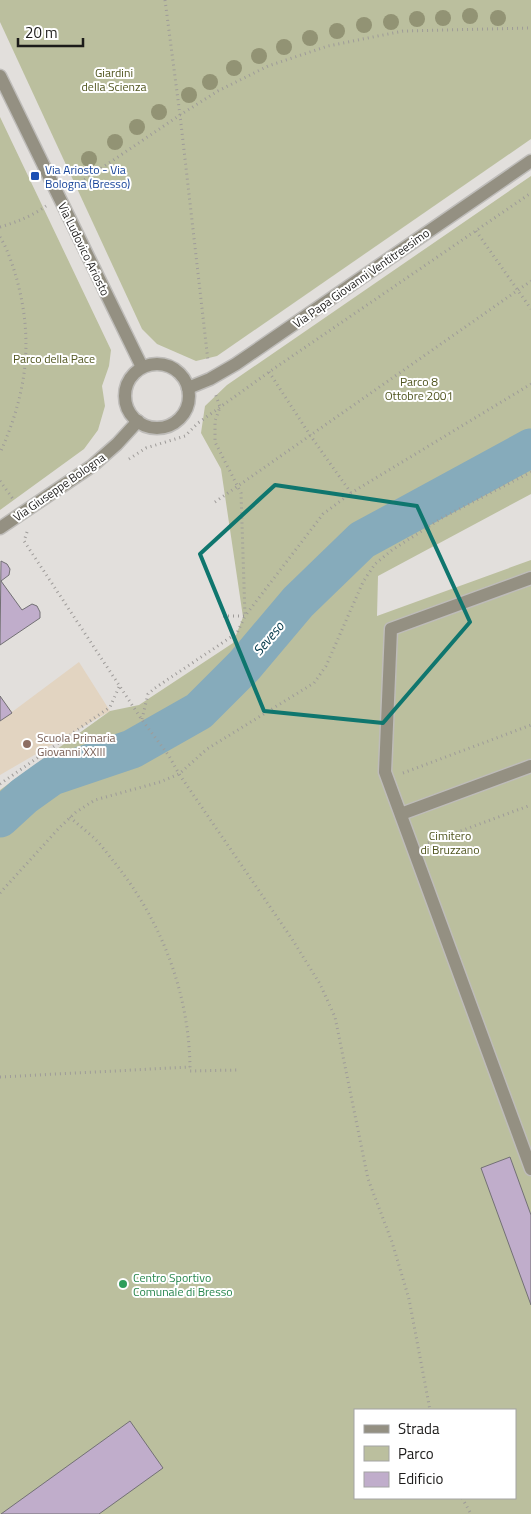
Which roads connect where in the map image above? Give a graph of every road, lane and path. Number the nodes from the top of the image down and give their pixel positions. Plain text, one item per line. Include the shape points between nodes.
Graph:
1 (531, 28) edge
2 (0, 76) edge
3 (531, 161) edge
4 (531, 194) edge
5 (59, 197) junction
6 (0, 226) edge
7 (476, 231) junction
8 (0, 237) edge
9 (531, 281) edge
10 (518, 290) junction
11 (531, 309) edge
12 (142, 367) junction
13 (270, 372) junction
14 (531, 384) edge
15 (188, 388) junction
16 (138, 422) junction
17 (310, 435) junction
18 (0, 453) edge
19 (121, 464) dead end
20 (531, 472) edge
21 (0, 481) edge
22 (351, 493) junction
23 (215, 502) dead end
24 (23, 512) junction
25 (0, 528) edge
26 (531, 578) edge
27 (223, 616) dead end
28 (120, 687) junction
29 (531, 725) edge
30 (531, 766) edge
31 (179, 774) junction
32 (388, 778) junction
33 (0, 784) edge
34 (531, 805) edge
35 (401, 814) junction
36 (70, 817) junction
37 (413, 848) junction
38 (0, 893) edge
39 (190, 1067) junction
40 (238, 1070) dead end
41 (0, 1076) edge
42 (531, 1167) edge
43 (430, 1409) edge
44 (463, 1499) edge
45 (471, 1514) edge

1 - 5 path via 403,31 328,46 268,66 211,96
2 - 5 street, Via Ludovico Ariosto
3 - 15 street, Via Papa Giovanni Ventitreesimo via 236,364
4 - 7 path
5 - 6 path via 38,212
5 - 12 street, Via Ludovico Ariosto
7 - 10 path
7 - 13 path
8 - 18 path via 22,300 26,336 25,372 19,402
9 - 10 path
10 - 11 path
10 - 17 path
12 - 15 street via 166,365 178,371
12 - 16 street via 130,378 125,391 126,404
13 - 17 path
13 - 19 path via 198,423 186,436 146,448
14 - 22 path
15 - 16 street via 187,408 180,420 168,427 155,429
16 - 24 street, Via Giuseppe Bologna via 92,466
17 - 22 path
17 - 23 path
20 - 31 path via 442,518 375,564 363,582 326,666 314,683 207,749
21 - 24 path
22 - 27 path via 323,514 245,616
24 - 25 street, Via Giuseppe Bologna
24 - 28 path via 30,522 24,540
26 - 32 street via 391,629
28 - 31 path
28 - 33 path via 110,707
29 - 32 path
30 - 35 street
31 - 36 path via 96,800
31 - 43 path via 292,939 320,984 334,1017 368,1179 409,1299
32 - 35 street
34 - 37 path
35 - 37 street
36 - 38 path
36 - 39 path via 96,840 121,870 165,946 179,988
37 - 42 street
39 - 40 path via 190,1071
39 - 41 path
44 - 45 path

